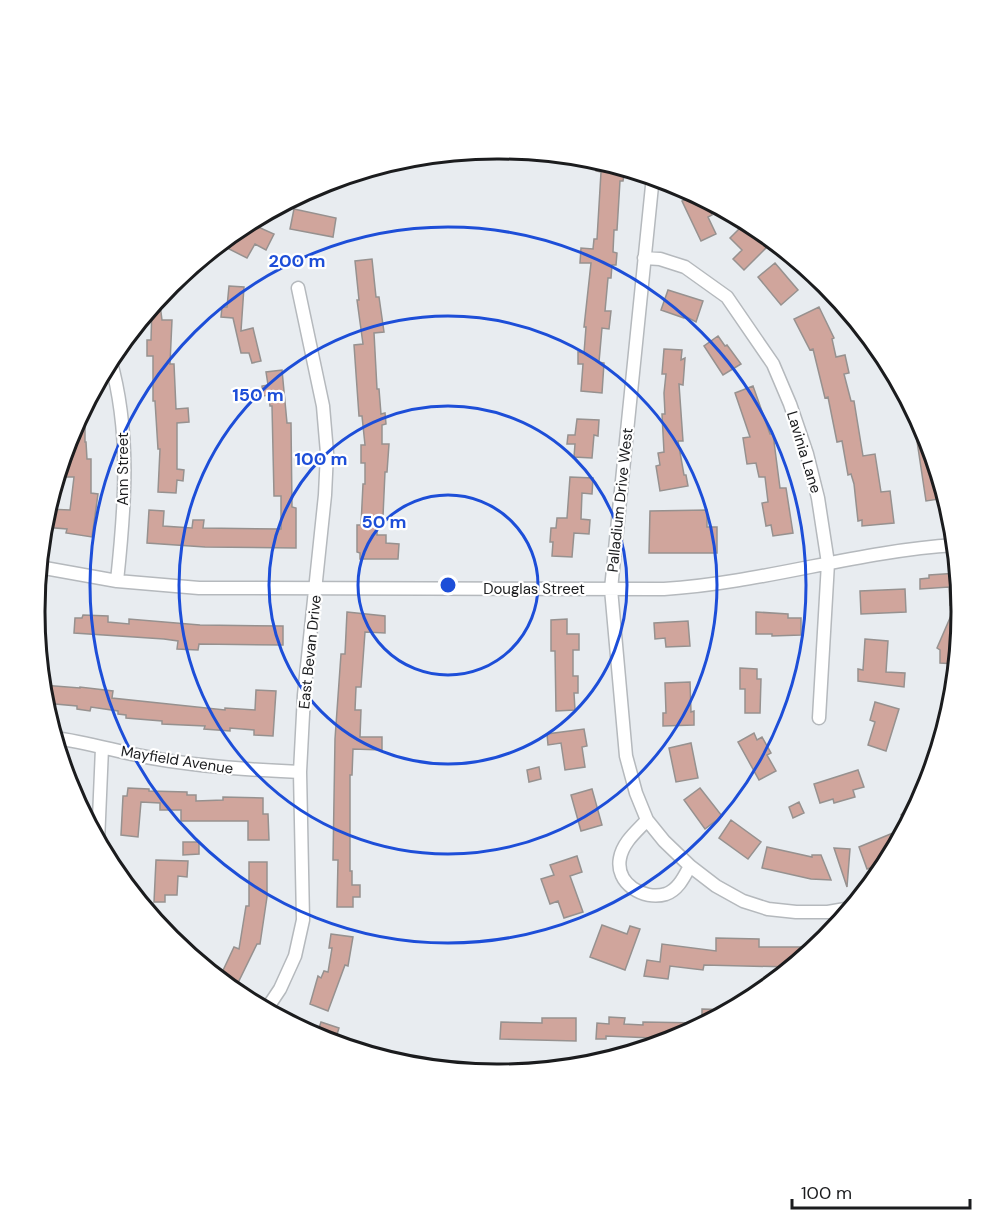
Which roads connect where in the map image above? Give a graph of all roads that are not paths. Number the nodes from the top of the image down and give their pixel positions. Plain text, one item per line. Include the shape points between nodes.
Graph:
1 (652, 186) edge
2 (644, 258) junction
3 (298, 288) dead end
4 (114, 372) edge
5 (946, 546) edge
6 (828, 562) junction
7 (47, 568) edge
8 (117, 581) junction
9 (317, 588) junction
10 (611, 590) junction
11 (819, 718) dead end
12 (64, 740) edge
13 (102, 748) junction
14 (300, 772) junction
15 (647, 820) junction
16 (99, 825) edge
17 (690, 866) junction
18 (839, 910) edge
19 (270, 1004) edge

1 - 2 street, Palladium Drive West
2 - 6 street, Lavinia Lane via 660,258 685,267 727,297 773,364 807,454
2 - 10 street, Palladium Drive West
3 - 9 street, East Bevan Drive via 323,405 326,441
4 - 8 street, Ann Street via 124,433 125,484
5 - 6 street, Douglas Street
6 - 10 street, Douglas Street via 704,586
6 - 11 street, Lavinia Lane
7 - 8 street, Douglas Street
8 - 9 street, Douglas Street via 199,588
9 - 10 street, Douglas Street
9 - 14 street, East Bevan Drive via 304,695
10 - 15 street, Palladium Drive West via 626,756
12 - 13 street, Mayfield Avenue
13 - 14 street, Mayfield Avenue via 204,766
13 - 16 street
14 - 19 street, East Bevan Drive via 303,920 295,956
15 - 17 street, Palladium Drive West
15 - 17 street via 627,842 620,859 623,879 634,890 650,896 667,894 680,884
17 - 18 street, Palladium Drive West via 743,901 768,909

